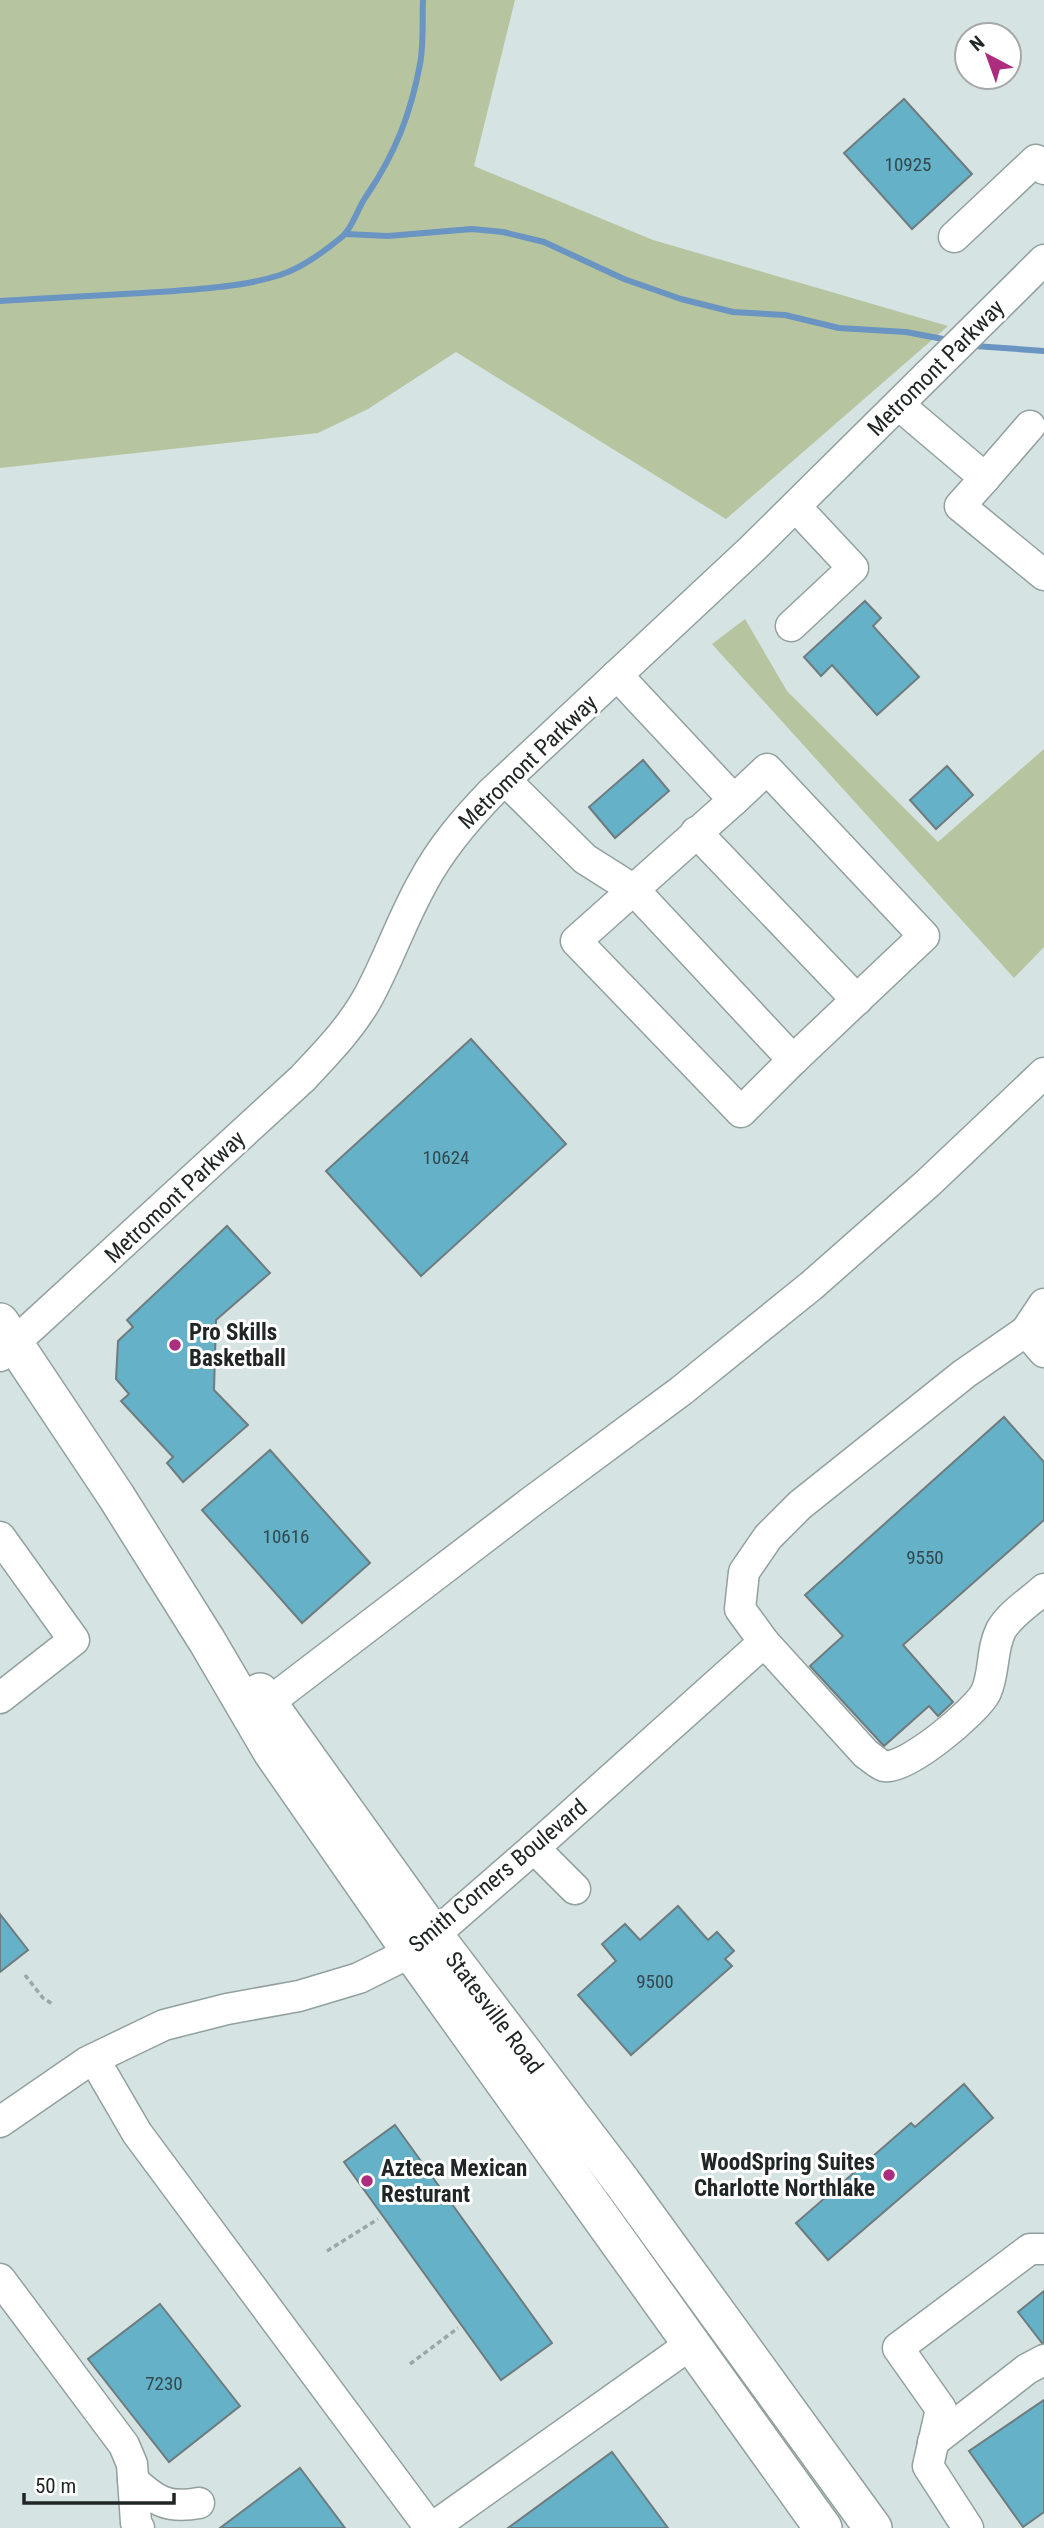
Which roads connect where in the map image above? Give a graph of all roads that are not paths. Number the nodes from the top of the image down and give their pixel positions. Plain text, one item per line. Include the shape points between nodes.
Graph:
1 (1044, 169) edge
2 (954, 237) dead end
3 (1044, 260) edge
4 (900, 405) junction
5 (1030, 426) dead end
6 (985, 478) junction
7 (796, 507) junction
8 (1044, 575) edge
9 (791, 626) dead end
10 (617, 675) junction
11 (505, 780) junction
12 (734, 800) junction
13 (696, 832) junction
14 (634, 890) junction
15 (857, 1000) junction
16 (793, 1060) junction
17 (1044, 1073) edge
18 (1044, 1304) edge
19 (5, 1340) edge
20 (1035, 1342) edge
21 (116, 1496) junction
22 (0, 1537) edge
23 (1044, 1589) edge
24 (764, 1642) junction
25 (0, 1698) edge
26 (268, 1703) junction
27 (534, 1848) junction
28 (575, 1889) dead end
29 (422, 1943) junction
30 (94, 2059) junction
31 (0, 2122) edge
32 (1044, 2249) edge
33 (0, 2279) edge
34 (691, 2344) junction
35 (1044, 2360) edge
36 (933, 2442) junction
37 (133, 2480) junction
38 (199, 2503) dead end
39 (816, 2519) edge
40 (139, 2528) edge
41 (431, 2528) edge
42 (852, 2528) edge
43 (873, 2528) edge
44 (968, 2528) edge

1 - 2 street via 1036,160
3 - 4 street, Metromont Parkway
4 - 6 street
4 - 7 street, Metromont Parkway
5 - 6 street
6 - 8 street via 960,506
7 - 9 street via 853,568
7 - 10 street, Metromont Parkway
10 - 11 street, Metromont Parkway
10 - 12 street
11 - 14 street via 585,859
11 - 19 street, Metromont Parkway via 439,853 366,1000 344,1033 303,1078
12 - 13 street
12 - 15 street via 767,769 924,936
13 - 14 street
13 - 15 street
14 - 16 street
14 - 16 street via 576,941 741,1112
15 - 16 street
17 - 26 street via 811,1286 681,1391
18 - 20 street
19 - 21 main road, Statesville Road
20 - 24 street via 964,1374 800,1505 768,1537 744,1572 740,1609
21 - 26 main road, Statesville Road
21 - 29 main road, Statesville Road via 272,1752
22 - 25 street via 74,1640
23 - 24 street via 1002,1628 984,1695 917,1756 899,1765 883,1766 866,1754
24 - 27 street, Smith Corners Boulevard
26 - 29 main road, Statesville Road
27 - 28 street
27 - 29 street, Smith Corners Boulevard
29 - 30 street, Smith Corners Boulevard via 359,1978 164,2025
29 - 34 main road, Statesville Road
29 - 43 main road, Statesville Road via 622,2182
30 - 31 street, Smith Corners Boulevard
30 - 41 street via 137,2133
32 - 36 street via 1030,2249 898,2348 941,2409
33 - 37 street via 112,2427 132,2464
34 - 39 main road, Statesville Road
34 - 41 street
35 - 36 street
36 - 44 street via 928,2466
37 - 38 street via 146,2493 171,2505
37 - 40 street
39 - 42 main road via 821,2504 832,2503

